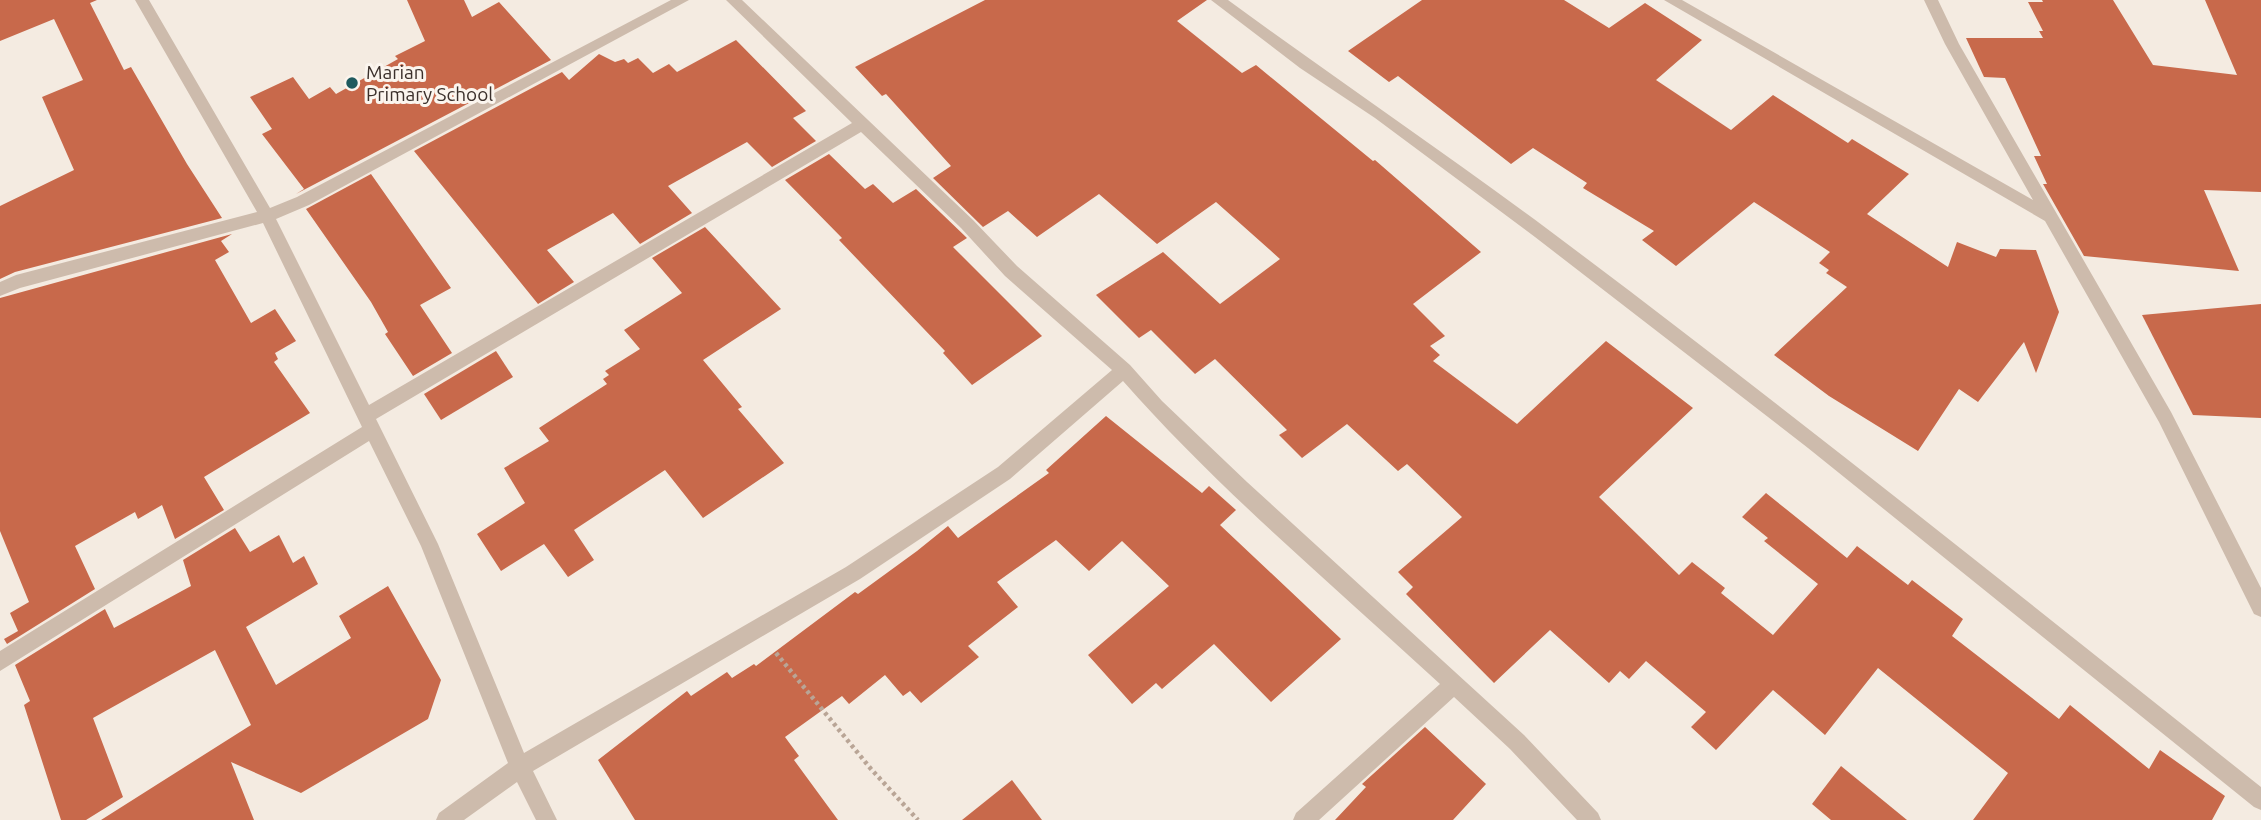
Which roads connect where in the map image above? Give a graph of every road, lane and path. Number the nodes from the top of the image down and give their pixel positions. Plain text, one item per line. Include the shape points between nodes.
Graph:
1 (142, 0) edge
2 (682, 0) edge
3 (733, 0) edge
4 (1218, 0) edge
5 (1671, 0) edge
6 (1931, 0) edge
7 (863, 124) junction
8 (267, 216) junction
9 (2049, 216) junction
10 (0, 289) edge
11 (1124, 370) junction
12 (368, 423) junction
13 (2261, 608) edge
14 (757, 631) junction
15 (0, 662) edge
16 (1454, 684) junction
17 (520, 766) junction
18 (2261, 800) edge
19 (446, 820) edge
20 (547, 820) edge
21 (918, 820) edge
22 (1303, 820) edge
23 (1591, 820) edge

1 - 8 street
2 - 8 street
3 - 7 street
4 - 18 street via 1380,114 1628,300
5 - 9 street
6 - 9 street
7 - 11 street via 1011,271
7 - 12 street
8 - 10 street
8 - 12 street
9 - 13 street via 2165,417
11 - 14 street via 1004,473
11 - 16 street via 1241,488
12 - 15 street
12 - 17 street via 429,544
14 - 17 street
14 - 21 path
16 - 22 street
16 - 23 street
17 - 19 street
17 - 20 street

